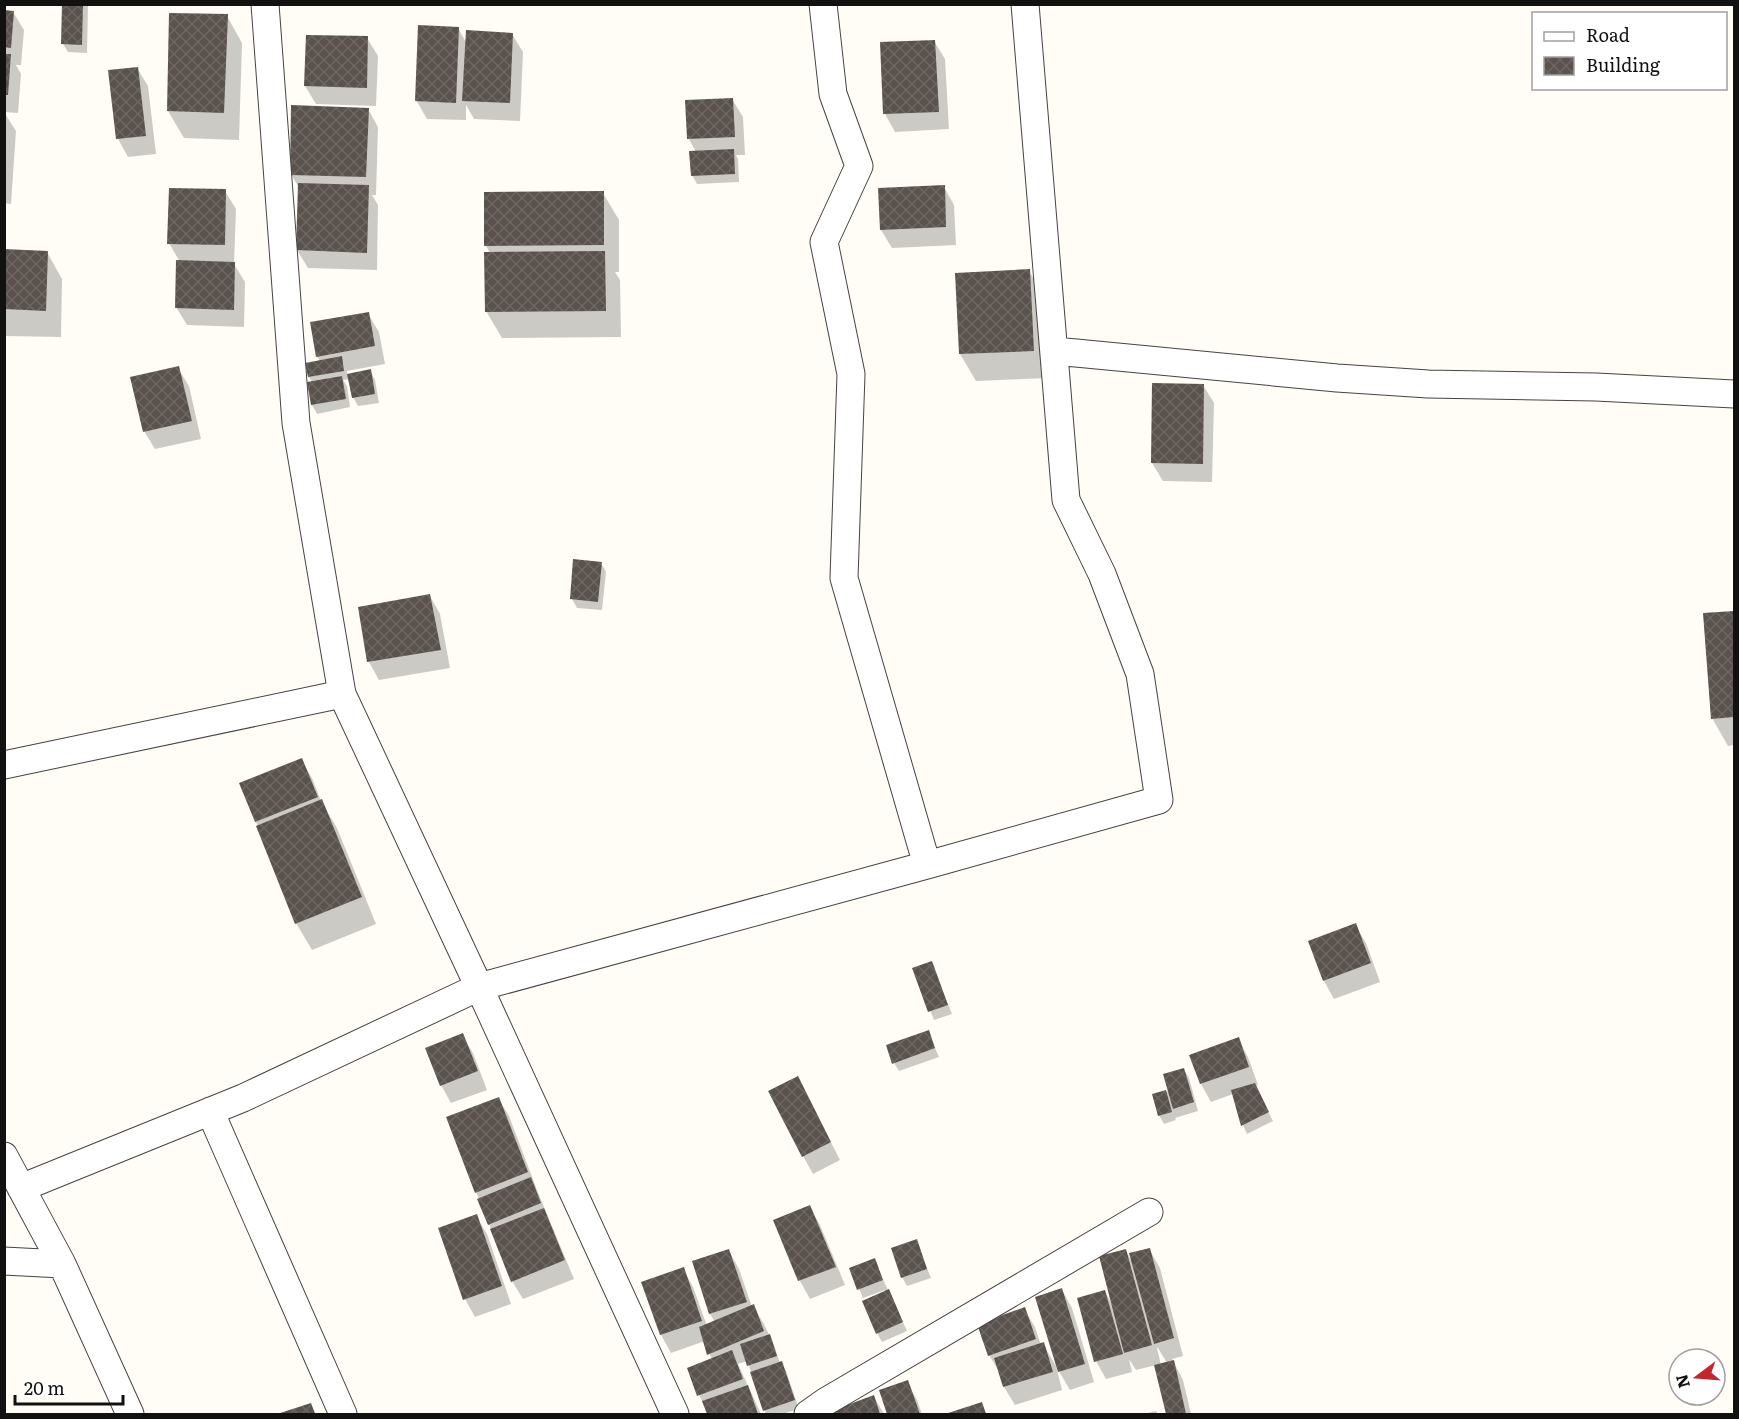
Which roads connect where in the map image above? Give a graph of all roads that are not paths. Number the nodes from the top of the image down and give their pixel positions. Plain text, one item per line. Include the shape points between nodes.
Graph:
1 (265, 4) edge
2 (823, 4) edge
3 (1025, 4) edge
4 (1055, 351) junction
5 (1734, 394) edge
6 (342, 694) junction
7 (4, 765) edge
8 (927, 865) junction
9 (479, 987) junction
10 (210, 1111) junction
11 (4, 1156) edge
12 (21, 1188) junction
13 (1149, 1212) dead end
14 (4, 1262) edge
15 (62, 1264) junction
16 (130, 1414) edge
17 (343, 1414) edge
18 (675, 1414) edge
19 (808, 1414) edge

1 - 6 street via 296,423
2 - 8 street via 833,94 859,166 824,242 851,374 844,578
3 - 4 street
4 - 5 street via 1428,384
4 - 8 street via 1066,500 1102,574 1140,674 1159,800
6 - 7 street
6 - 9 street
8 - 9 street
9 - 10 street
9 - 18 street
10 - 12 street
10 - 17 street
11 - 12 street
12 - 15 street
13 - 19 street
14 - 15 street
15 - 16 street

